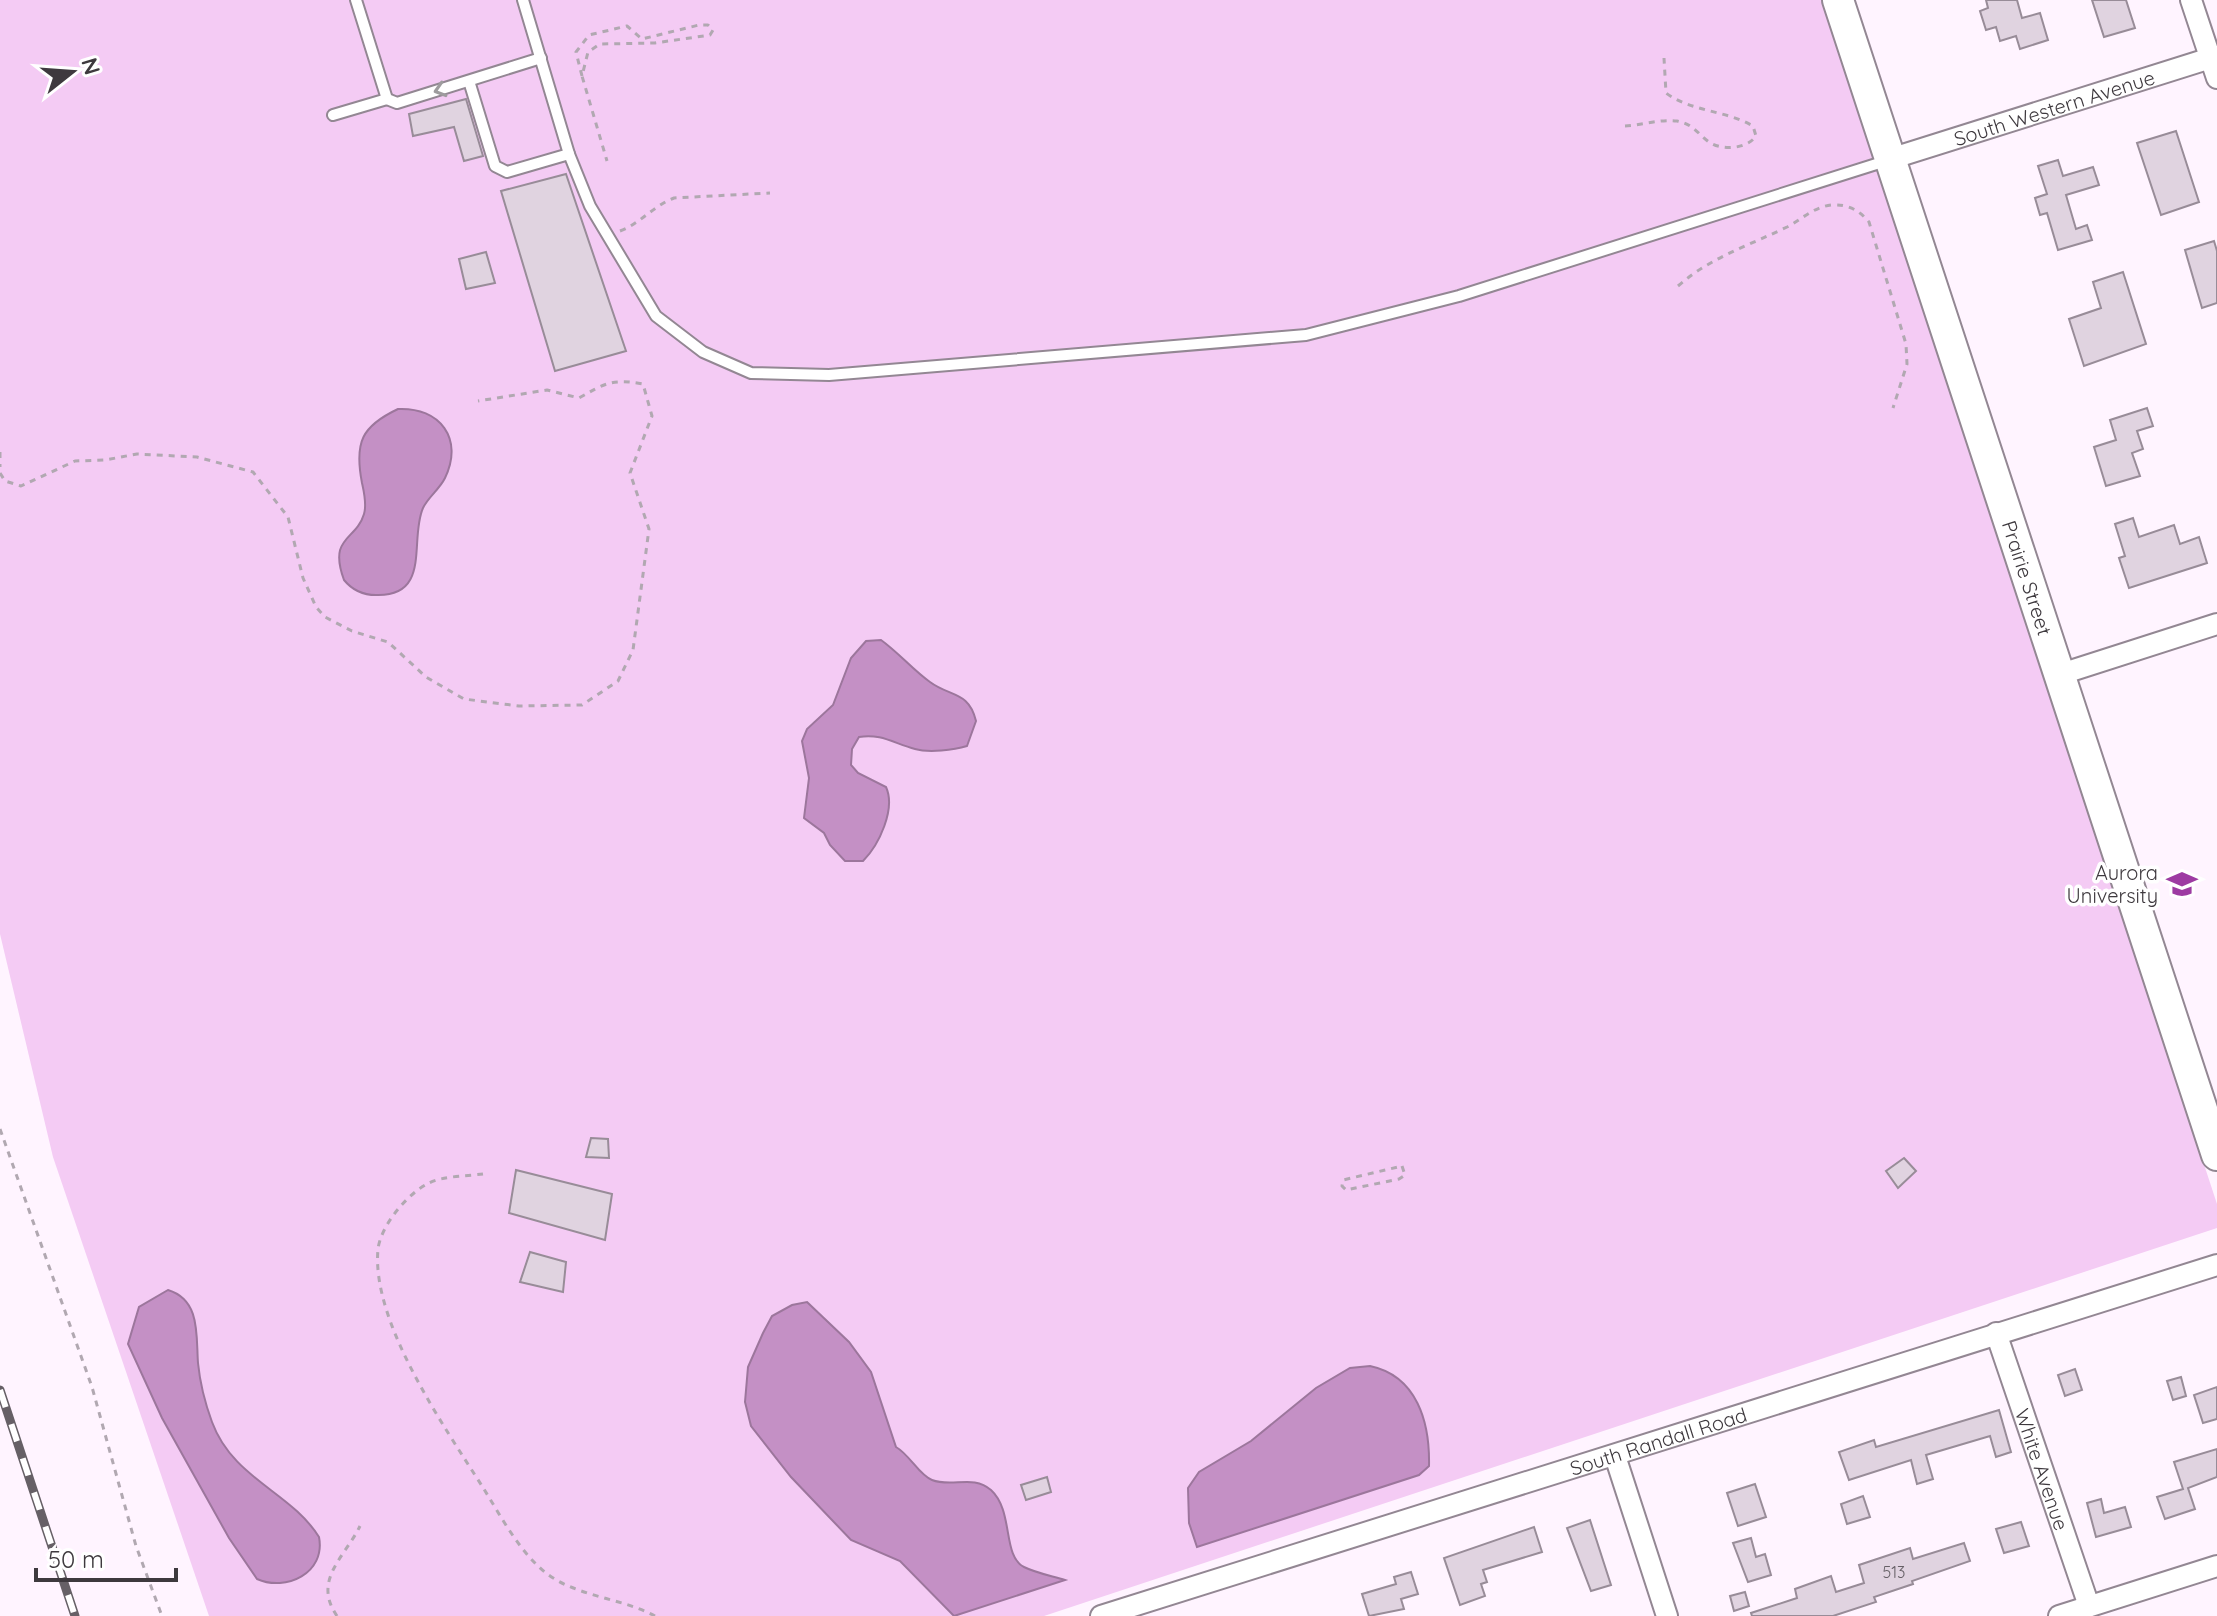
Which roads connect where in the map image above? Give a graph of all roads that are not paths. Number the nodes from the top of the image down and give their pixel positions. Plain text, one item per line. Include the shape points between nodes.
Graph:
1 (356, 0) edge
2 (523, 0) edge
3 (1838, 0) edge
4 (2191, 0) edge
5 (541, 58) junction
6 (2215, 64) edge
7 (469, 81) junction
8 (387, 99) junction
9 (333, 115) dead end
10 (569, 154) junction
11 (1890, 159) junction
12 (2217, 624) edge
13 (2058, 675) junction
14 (2217, 1155) edge
15 (2217, 1265) edge
16 (1996, 1333) junction
17 (1615, 1456) junction
18 (2217, 1566) edge
19 (2089, 1606) junction
20 (1101, 1616) edge
21 (1667, 1616) edge
22 (2059, 1616) edge

1 - 8 lane
2 - 5 lane
3 - 11 street, Prairie Street
4 - 6 street
5 - 7 lane
5 - 10 lane
6 - 11 street, South Western Avenue
7 -> 8 lane via 397,103
7 - 10 lane via 495,166 507,172
8 - 9 lane
10 - 11 lane via 590,206 656,316 703,352 751,373 829,375 1306,335 1459,296
11 - 13 street, Prairie Street
12 - 13 street
13 - 14 street, Prairie Street
15 - 16 street, South Randall Road
16 - 17 street, South Randall Road
16 - 19 street, White Avenue
17 - 20 street, South Randall Road
17 - 21 street
18 - 19 street
19 - 22 street

